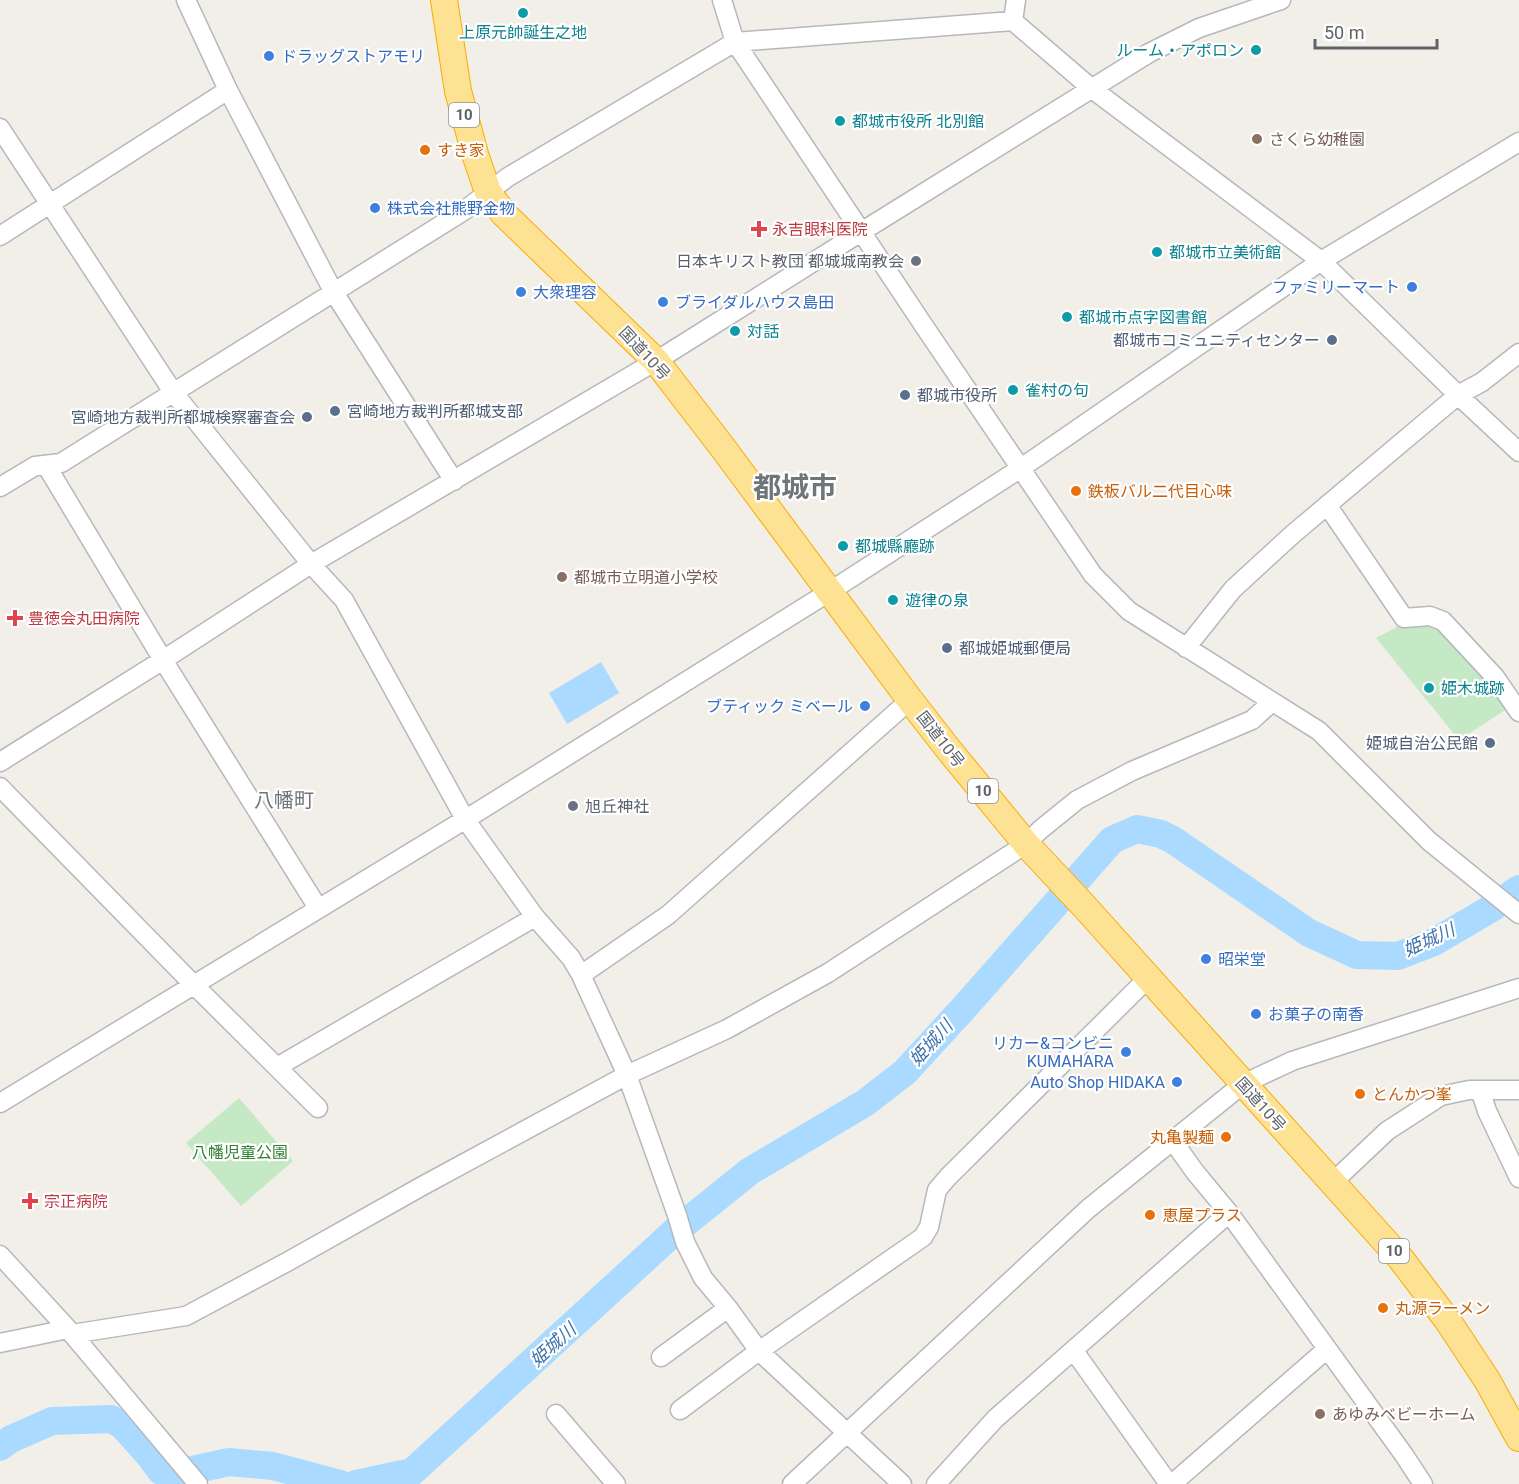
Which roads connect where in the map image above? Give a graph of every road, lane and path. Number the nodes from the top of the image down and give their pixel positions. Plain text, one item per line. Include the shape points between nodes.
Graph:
1 (186, 0) edge
2 (444, 0) edge
3 (722, 0) edge
4 (1016, 0) edge
5 (1281, 0) edge
6 (1013, 21) junction
7 (735, 42) junction
8 (1091, 88) junction
9 (228, 90) junction
10 (0, 128) edge
11 (1519, 142) edge
12 (489, 192) junction
13 (50, 205) junction
14 (861, 232) junction
15 (0, 237) edge
16 (1321, 261) junction
17 (333, 291) junction
18 (1519, 353) edge
19 (657, 362) junction
20 (172, 392) junction
21 (1458, 395) junction
22 (1519, 452) edge
23 (46, 465) junction
24 (1021, 468) junction
25 (454, 481) junction
26 (0, 487) edge
27 (1327, 505) junction
28 (311, 564) junction
29 (829, 592) junction
30 (1186, 648) junction
31 (163, 660) junction
32 (910, 700) junction
33 (1272, 702) junction
34 (1519, 712) edge
35 (0, 762) edge
36 (0, 787) edge
37 (465, 819) junction
38 (1026, 844) junction
39 (318, 908) junction
40 (1515, 909) edge
41 (535, 917) junction
42 (581, 975) junction
43 (1148, 978) junction
44 (194, 984) junction
45 (1519, 988) edge
46 (277, 1067) junction
47 (627, 1075) junction
48 (1243, 1084) junction
49 (1519, 1089) edge
50 (1480, 1090) junction
51 (0, 1103) edge
52 (318, 1108) dead end
53 (1173, 1141) junction
54 (1519, 1178) edge
55 (1332, 1183) junction
56 (1229, 1214) junction
57 (0, 1255) edge
58 (728, 1308) junction
59 (70, 1332) junction
60 (0, 1343) edge
61 (1326, 1349) junction
62 (759, 1351) junction
63 (1074, 1351) junction
64 (661, 1357) dead end
65 (680, 1410) dead end
66 (556, 1414) dead end
67 (848, 1433) junction
68 (1519, 1438) edge
69 (198, 1484) edge
70 (616, 1484) edge
71 (792, 1484) edge
72 (902, 1484) edge
73 (936, 1484) edge
74 (1170, 1484) edge
75 (1423, 1484) edge

1 - 9 street
2 - 12 highway, 国道10号 / 10 via 458,91
3 - 7 street
4 - 6 street
5 - 8 street via 1199,28
6 - 7 street
6 - 8 street
7 - 12 street
7 - 14 street
8 - 14 street
8 - 16 street
9 - 13 street
9 - 17 street
10 - 13 street
11 - 16 street
12 - 17 street
12 - 19 highway, 国道10号 / 10 via 504,214
13 - 15 street
13 - 20 street
14 - 19 street
14 - 24 street
16 - 21 street
16 - 24 street
17 - 20 street
17 - 25 street
18 - 21 street
19 - 25 street
19 - 29 highway, 国道10号 / 10
20 - 23 street via 61,463
20 - 28 street
21 - 22 street
21 - 27 street
23 - 26 street via 35,466
23 - 31 street
24 - 29 street
24 - 30 street via 1094,575 1129,611
25 - 28 street
27 - 30 street via 1233,589
27 - 34 street via 1404,618 1430,616 1443,621 1495,677
28 - 31 street
28 - 37 street via 344,600
29 - 32 highway, 国道10号 / 10
29 - 37 street
30 - 33 street
31 - 35 street
31 - 39 street
32 - 38 highway, 国道10号 / 10
32 - 42 street via 668,915
33 - 38 street via 1252,720 1132,771 1077,800
33 - 40 street via 1318,731 1429,841
36 - 44 street
37 - 39 street
37 - 41 street
38 - 43 highway, 国道10号 / 10
38 - 47 street via 828,973 727,1029
39 - 44 street
41 - 42 street
41 - 46 street
42 - 47 street
43 - 48 highway, 国道10号 / 10
43 - 62 street via 948,1177 937,1190 923,1237
44 - 46 street
44 - 51 street
45 - 48 street via 1292,1061
46 - 52 street
47 - 58 street via 685,1242 703,1278
47 - 59 street via 186,1316
48 - 53 street
48 - 55 highway, 国道10号 / 10
49 - 50 street
50 - 54 street
50 - 55 street via 1441,1096 1387,1131
53 - 56 street
53 - 67 street via 1089,1208
55 - 68 highway, 国道10号 / 10 via 1401,1259 1448,1321
56 - 61 street
56 - 63 street
57 - 59 street
58 - 62 street
58 - 64 street
59 - 60 street
59 - 69 street
61 - 74 street
61 - 75 street
62 - 65 street
62 - 67 street
63 - 73 street via 994,1419
63 - 74 street
66 - 70 street
67 - 71 street
67 - 72 street

